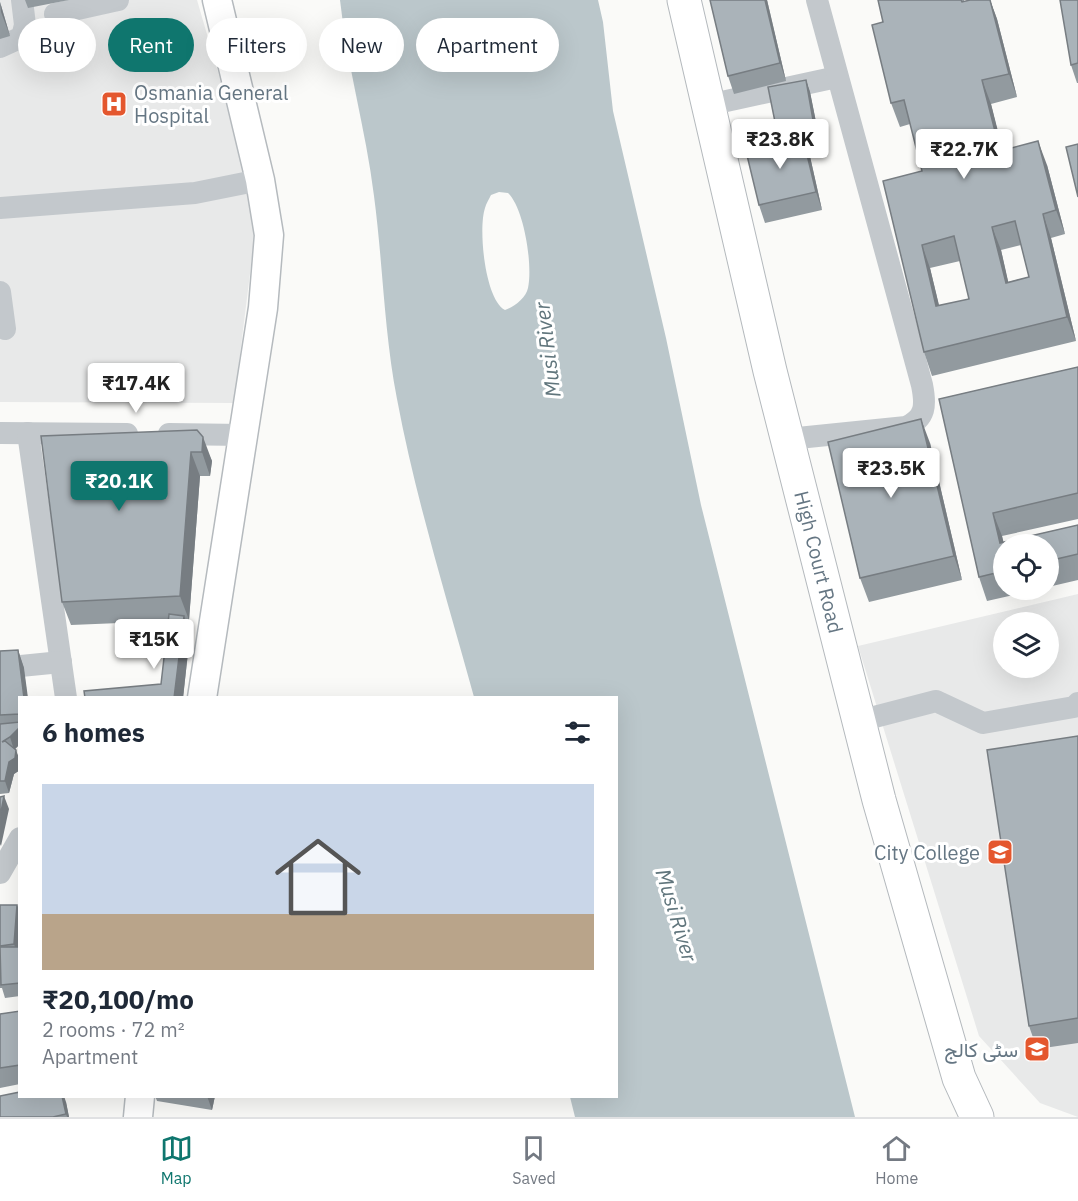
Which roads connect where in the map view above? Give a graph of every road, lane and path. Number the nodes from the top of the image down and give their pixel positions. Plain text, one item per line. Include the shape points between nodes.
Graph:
1 (22, 0) edge
2 (118, 0) edge
3 (217, 0) edge
4 (684, 0) edge
5 (817, 0) edge
6 (55, 14) dead end
7 (0, 47) edge
8 (837, 77) junction
9 (708, 105) junction
10 (261, 180) junction
11 (0, 208) edge
12 (0, 292) edge
13 (5, 329) dead end
14 (0, 433) edge
15 (28, 433) junction
16 (243, 435) junction
17 (788, 439) junction
18 (61, 662) junction
19 (0, 668) edge
20 (66, 696) edge
21 (202, 696) edge
22 (1078, 703) edge
23 (859, 721) junction
24 (18, 842) edge
25 (0, 873) edge
26 (140, 1098) edge
27 (138, 1117) edge
28 (977, 1117) edge

1 - 7 street via 22,37
2 - 6 street
3 - 10 main road
4 - 9 highway, High Court Road
5 - 8 street
8 - 9 street
8 - 17 street via 922,385 925,409 919,420 906,427
9 - 17 highway, High Court Road
10 - 11 street via 195,193
10 - 16 main road via 269,235 263,309
12 - 13 street
14 - 15 street
15 - 16 street
15 - 18 street
16 - 21 main road
17 - 23 highway, High Court Road
18 - 19 street
18 - 20 street
22 - 23 street via 1074,707 983,723 936,702
23 - 28 highway, High Court Road via 959,1078
24 - 25 street
26 - 27 main road

